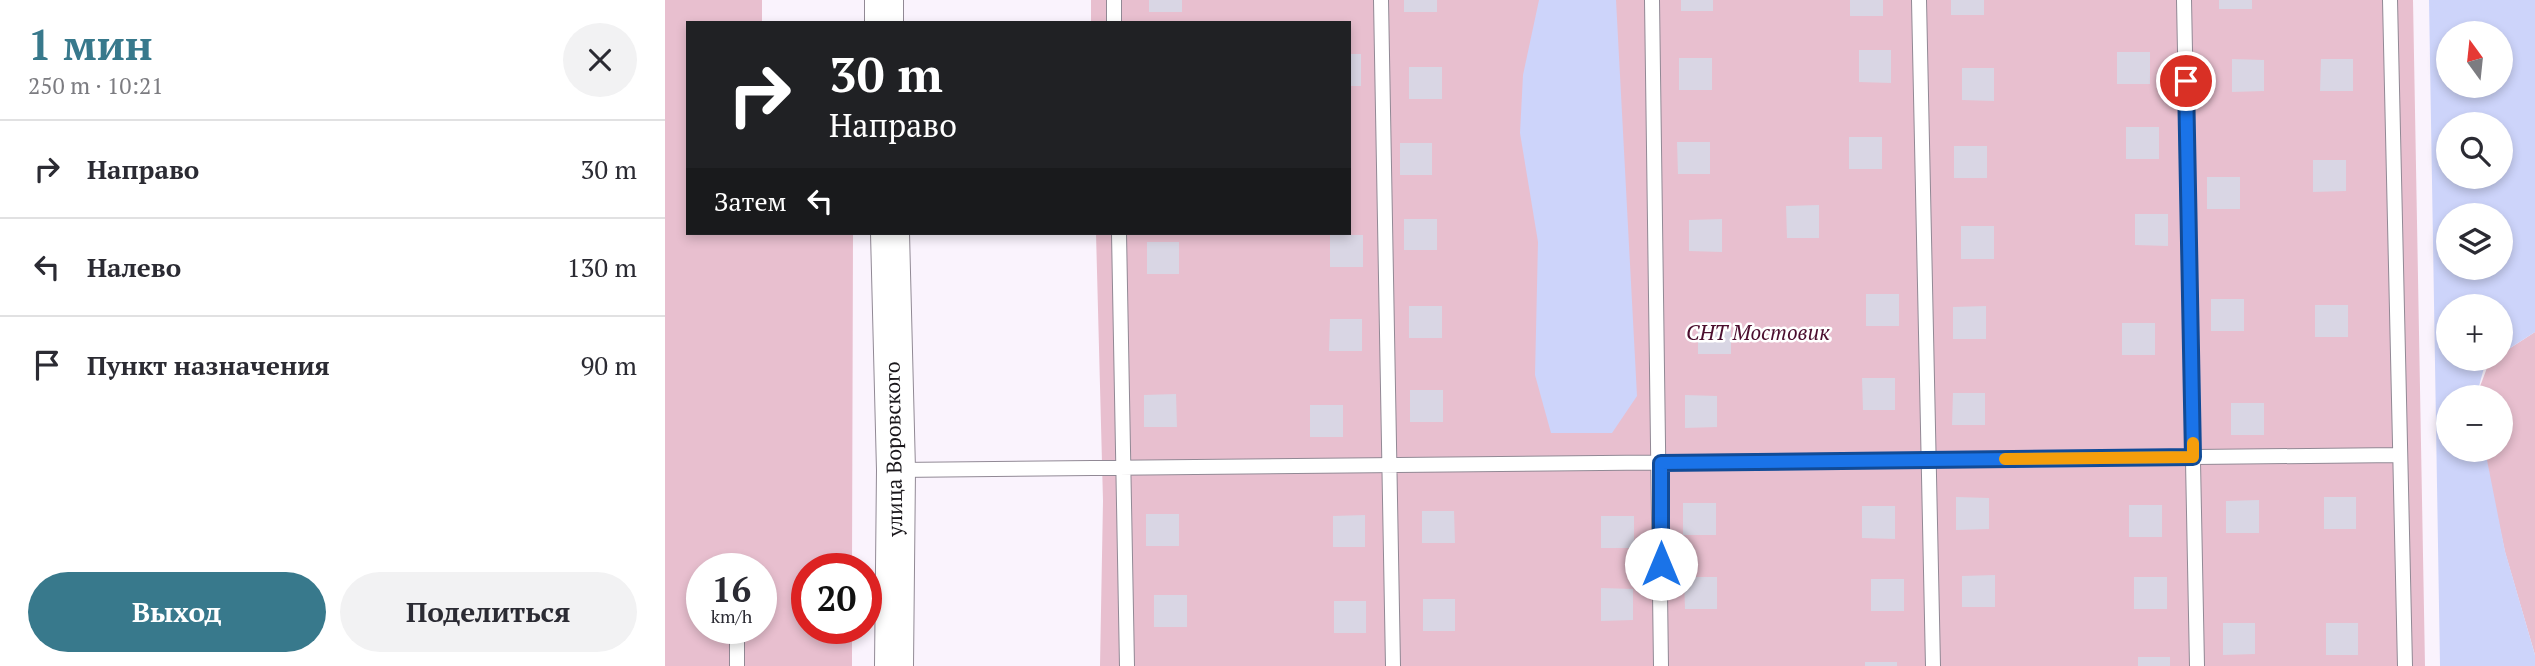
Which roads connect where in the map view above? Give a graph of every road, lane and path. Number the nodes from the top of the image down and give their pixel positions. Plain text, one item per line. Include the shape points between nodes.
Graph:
1 (884, 0) edge
2 (1114, 0) edge
3 (1381, 0) edge
4 (1652, 0) edge
5 (1919, 0) edge
6 (2184, 0) edge
7 (2390, 0) edge
8 (884, 21) edge
9 (1114, 21) edge
10 (890, 235) edge
11 (1119, 235) edge
12 (2399, 454) junction
13 (2193, 457) junction
14 (1927, 460) junction
15 (1661, 463) junction
16 (1390, 466) junction
17 (1123, 469) junction
18 (896, 470) junction
19 (737, 644) edge
20 (737, 666) edge
21 (894, 666) edge
22 (1127, 666) edge
23 (1393, 666) edge
24 (1661, 666) edge
25 (1933, 666) edge
26 (2197, 666) edge
27 (2405, 666) edge

1 - 8 main road
2 - 9 lane
3 - 16 lane
4 - 15 lane
5 - 14 lane
6 - 13 lane
7 - 12 lane
10 - 18 main road, улица Воровского
11 - 17 lane
12 - 13 lane
12 - 27 lane
13 - 14 lane
13 - 26 lane
14 - 15 lane
14 - 25 lane
15 - 16 lane
15 - 24 lane
16 - 17 lane
16 - 23 lane
17 - 18 lane
17 - 22 lane
18 - 21 main road, улица Воровского
19 - 20 lane

